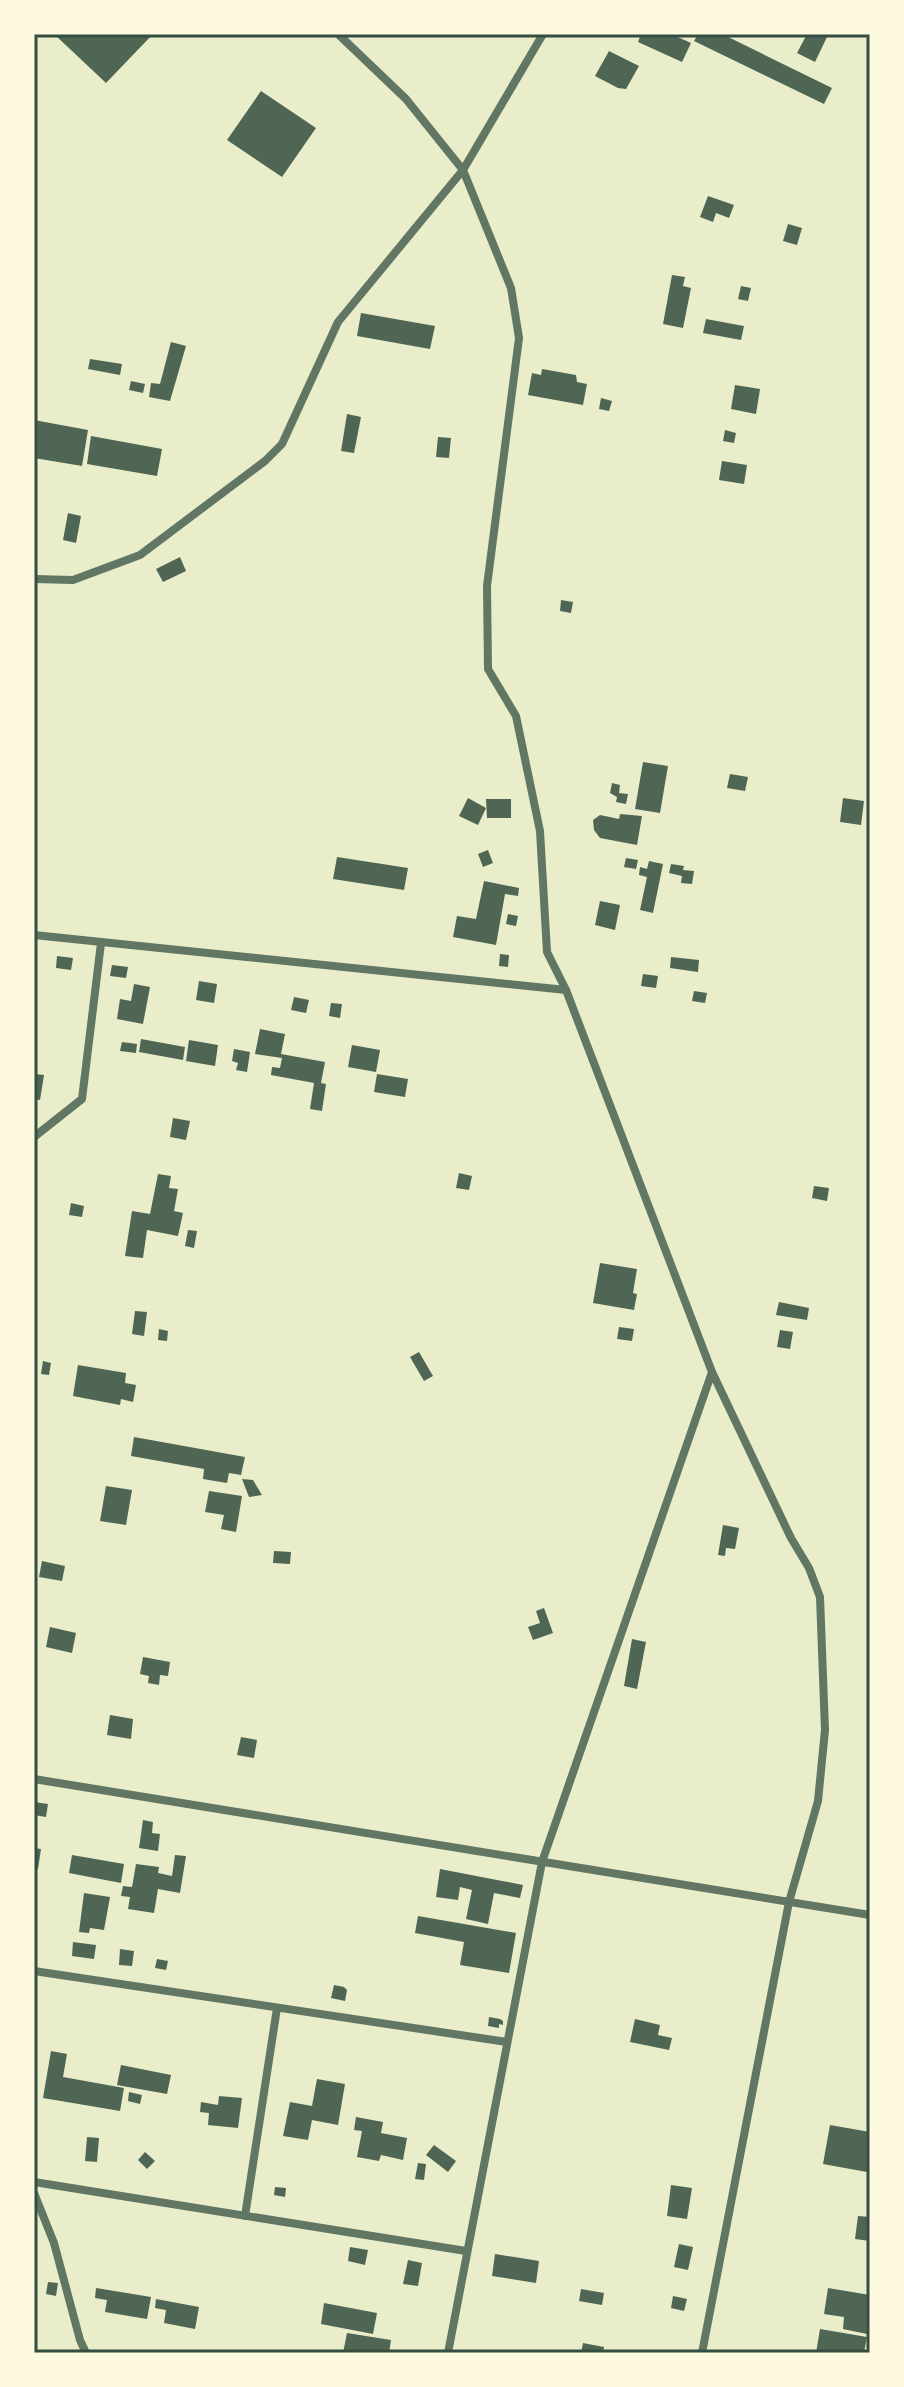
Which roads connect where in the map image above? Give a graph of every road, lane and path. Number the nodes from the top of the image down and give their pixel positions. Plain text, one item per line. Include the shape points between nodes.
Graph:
1 (338, 34) edge
2 (543, 34) edge
3 (463, 170) junction
4 (34, 579) edge
5 (34, 935) edge
6 (101, 943) junction
7 (566, 990) junction
8 (38, 1129) edge
9 (34, 1137) edge
10 (712, 1372) junction
11 (34, 1779) edge
12 (542, 1862) junction
13 (789, 1902) junction
14 (870, 1915) edge
15 (34, 1971) edge
16 (277, 2008) junction
17 (507, 2042) junction
18 (34, 2182) edge
19 (34, 2193) edge
20 (245, 2216) junction
21 (466, 2251) junction
22 (86, 2353) edge
23 (448, 2353) edge
24 (702, 2353) edge

1 - 3 street via 406,99
2 - 3 street
3 - 4 street via 338,322 282,444 265,461 140,555 73,580
3 - 7 street via 511,288 519,338 487,586 488,669 519,728 540,831 547,952
5 - 6 street
6 - 7 street
6 - 8 street via 82,1099
7 - 10 street
8 - 9 street
10 - 12 street
10 - 13 street via 820,1597 825,1730 818,1801
11 - 12 street
12 - 13 street
12 - 17 street
13 - 14 street
13 - 24 street
15 - 16 street
16 - 17 street
16 - 20 street
17 - 21 street
18 - 20 street
19 - 22 street
20 - 21 street
21 - 23 street

